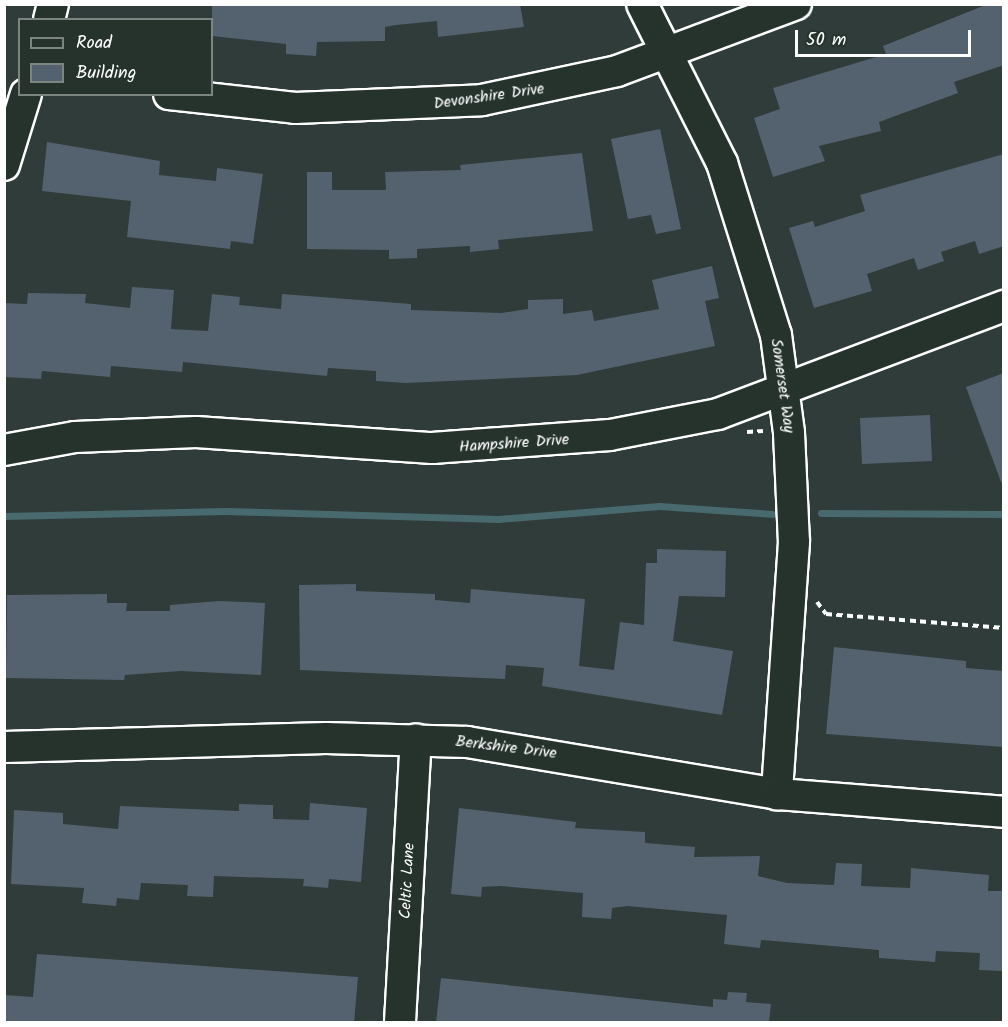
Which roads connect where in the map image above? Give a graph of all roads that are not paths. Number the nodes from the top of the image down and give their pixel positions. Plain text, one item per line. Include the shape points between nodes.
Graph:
1 (642, 4) edge
2 (796, 4) edge
3 (671, 54) junction
4 (25, 96) edge
5 (187, 96) edge
6 (4, 165) edge
7 (1004, 306) edge
8 (784, 392) junction
9 (4, 450) edge
10 (416, 739) junction
11 (4, 747) edge
12 (777, 794) junction
13 (1004, 812) edge
14 (400, 1023) edge

1 - 3 street, Somerset Way
2 - 3 street, Devonshire Drive
3 - 5 street, Devonshire Drive via 549,89 416,107 295,108
3 - 8 street, Somerset Way via 722,163 745,226 776,335
4 - 6 street
7 - 8 street, Hampshire Drive
8 - 9 street, Hampshire Drive via 667,425 492,447 196,432 75,437
8 - 12 street, Somerset Way via 794,582
10 - 11 street, Berkshire Drive
10 - 12 street, Berkshire Drive via 569,755
10 - 14 street, Celtic Lane
12 - 13 street, Berkshire Drive

